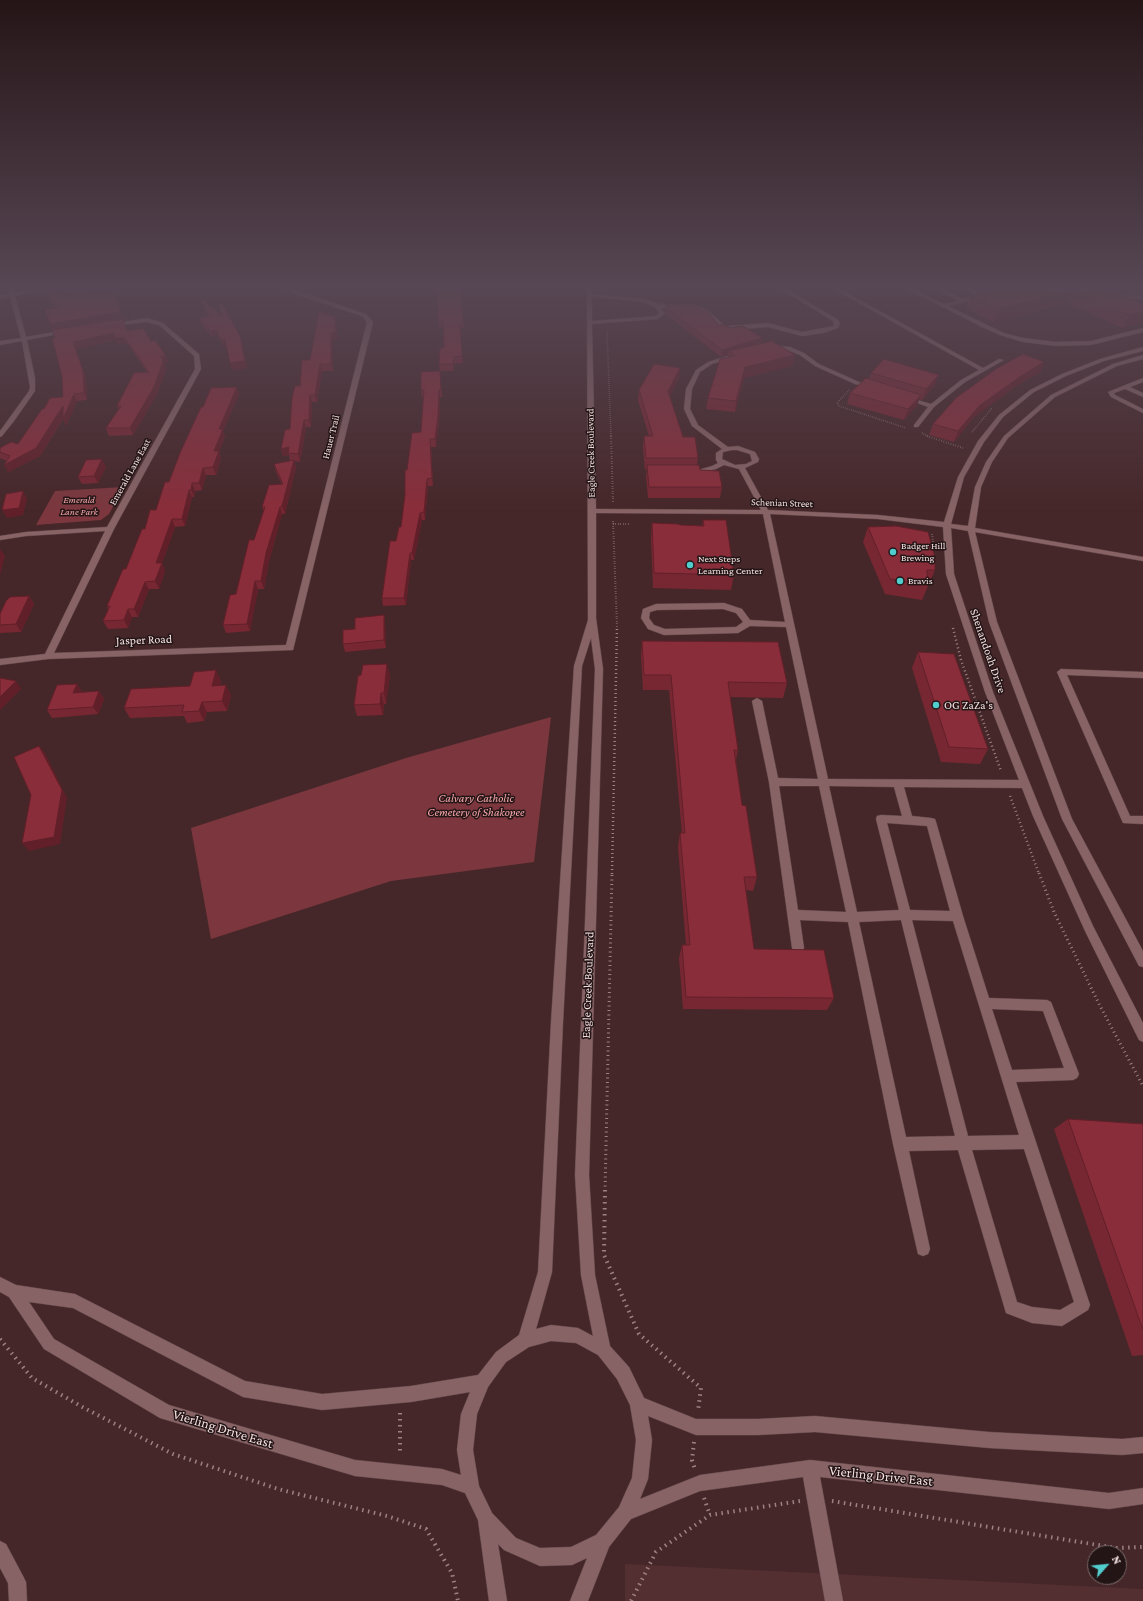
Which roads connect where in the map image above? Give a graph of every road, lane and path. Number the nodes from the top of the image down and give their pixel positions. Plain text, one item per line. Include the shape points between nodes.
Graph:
1 (29, 363) edge
2 (198, 363) edge
3 (360, 363) edge
4 (590, 363) edge
5 (608, 363) edge
6 (711, 363) edge
7 (814, 363) edge
8 (970, 363) edge
9 (996, 363) edge
10 (1095, 363) edge
11 (1123, 363) edge
12 (983, 370) junction
13 (1143, 380) edge
14 (853, 387) dead end
15 (1126, 387) junction
16 (879, 389) edge
17 (900, 395) edge
18 (1143, 395) edge
19 (932, 406) junction
20 (1143, 411) edge
21 (915, 429) junction
22 (0, 435) edge
23 (963, 448) dead end
24 (726, 449) junction
25 (723, 463) junction
26 (741, 467) junction
27 (681, 473) edge
28 (592, 510) junction
29 (613, 511) junction
30 (766, 512) junction
31 (947, 525) junction
32 (110, 529) junction
33 (971, 529) junction
34 (0, 538) edge
35 (1143, 559) edge
36 (592, 618) junction
37 (748, 623) junction
38 (790, 625) junction
39 (290, 648) joint
40 (48, 656) junction
41 (0, 662) edge
42 (1143, 675) edge
43 (757, 701) edge
44 (774, 782) junction
45 (824, 782) junction
46 (898, 782) junction
47 (1026, 784) junction
48 (908, 820) junction
49 (1143, 820) edge
50 (794, 915) junction
51 (905, 915) junction
52 (957, 916) junction
53 (852, 917) junction
54 (798, 948) edge
55 (1143, 962) edge
56 (984, 1003) junction
57 (1143, 1036) edge
58 (1007, 1076) junction
59 (1028, 1142) junction
60 (963, 1143) junction
61 (900, 1144) junction
62 (923, 1249) dead end
63 (0, 1284) edge
64 (14, 1292) junction
65 (0, 1339) edge
66 (524, 1340) junction
67 (603, 1350) junction
68 (482, 1382) junction
69 (638, 1404) junction
70 (400, 1413) dead end
71 (696, 1427) junction
72 (1143, 1445) edge
73 (400, 1455) dead end
74 (810, 1468) junction
75 (700, 1483) junction
76 (471, 1487) junction
77 (1143, 1496) edge
78 (814, 1498) junction
79 (625, 1513) junction
80 (710, 1515) junction
81 (486, 1519) junction
82 (602, 1541) junction
83 (1143, 1547) edge
84 (0, 1550) edge
85 (18, 1601) edge
86 (458, 1601) edge
87 (498, 1601) edge
88 (579, 1601) edge
89 (631, 1601) edge
90 (834, 1601) edge

1 - 22 street via 32,391
2 - 32 street, Emerald Lane East via 198,369
3 - 39 street, Hauer Trail
4 - 28 street, Eagle Creek Boulevard
5 - 29 path
6 - 24 street via 698,371 689,389 687,409 695,426
7 - 16 street via 857,383
8 - 12 street
9 - 12 street
10 - 31 street, Shenandoah Drive via 1032,391 1001,416 981,441 961,477
11 - 33 street, Shenandoah Drive via 1052,396 1006,437 989,462 978,487
12 - 19 street via 963,381
13 - 15 street
14 - 21 path via 837,403 839,406
15 - 18 street
15 - 20 street via 1111,392 1113,396
17 - 19 street
19 - 21 street
21 - 23 path via 932,438
24 - 25 street via 719,453 719,460
24 - 26 street via 738,448 753,453 755,462
25 - 26 street
25 - 27 street via 695,473
26 - 30 street
28 - 29 street, Schenian Street
28 - 36 street, Eagle Creek Boulevard
29 - 30 street, Schenian Street
29 - 71 path via 617,638 604,1255 639,1334 701,1388
30 - 31 street, Schenian Street via 878,517
30 - 38 street
31 - 33 street, Schenian Street
31 - 47 street, Shenandoah Drive via 950,574 989,692
32 - 34 street
32 - 40 street, Emerald Lane East
33 - 35 street, Schenian Street
33 - 55 street, Shenandoah Drive via 993,622 1067,820
36 - 66 street, Eagle Creek Boulevard via 578,666 557,1022 546,1272
36 - 67 street, Eagle Creek Boulevard via 599,669 582,1175 588,1275
37 - 37 street via 738,630 664,632 651,627 644,618 646,611 656,607 724,606 739,611
37 - 38 street
38 - 45 street
39 - 40 street, Jasper Road
40 - 41 street, Jasper Road
42 - 49 street via 1061,672 1127,820
43 - 44 street
44 - 45 street
44 - 50 street
45 - 46 street
45 - 53 street
46 - 47 street
46 - 48 street
47 - 57 street, Shenandoah Drive via 1089,928
48 - 51 street via 881,819
48 - 52 street via 931,822
50 - 53 street
50 - 54 street
51 - 52 street
51 - 53 street
51 - 60 street
52 - 56 street
53 - 61 street
56 - 58 street
56 - 58 street via 1047,1006 1073,1074
58 - 59 street
59 - 60 street
59 - 60 street via 1083,1305 1062,1318 1032,1315 1011,1308
60 - 61 street
61 - 62 street
63 - 64 street, Vierling Drive East
64 - 68 street, Vierling Drive East via 75,1301 243,1389 322,1402 411,1394
64 - 76 street, Vierling Drive East via 49,1344 166,1412 355,1468 442,1477
65 - 86 path via 32,1378 174,1454 278,1489 387,1516 426,1529 452,1574
66 - 67 street via 551,1333 578,1336
66 - 68 street via 501,1356
67 - 69 street via 623,1373
68 - 76 street via 469,1414 466,1450
69 - 71 street
69 - 79 street via 644,1440 640,1479
70 - 73 path
71 - 72 street via 815,1424 989,1440 1122,1447
71 - 75 path via 692,1460
74 - 75 street, Vierling Drive East
74 - 77 street, Vierling Drive East via 1109,1501
74 - 78 street
75 - 79 street, Vierling Drive East
75 - 80 path
76 - 81 street
78 - 80 path
78 - 83 path via 1116,1548
78 - 90 street
79 - 82 street
80 - 89 path via 656,1552
81 - 82 street via 510,1544 540,1557 572,1556
81 - 87 street
82 - 88 street
84 - 85 street via 17,1582

